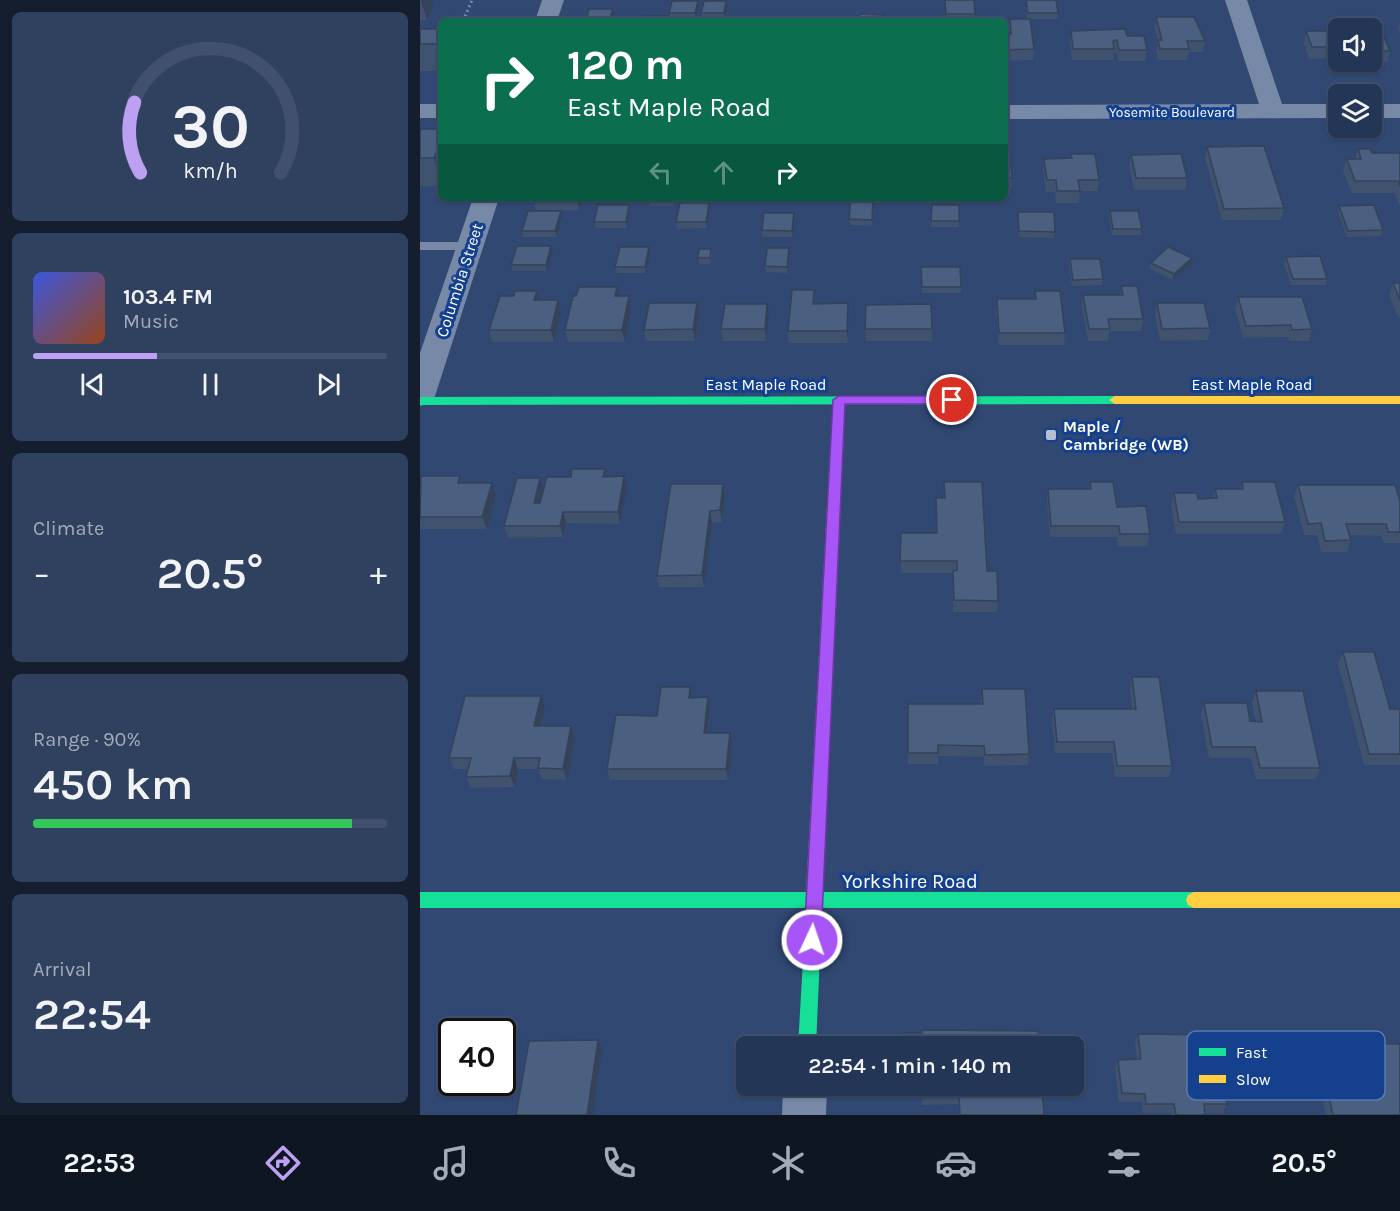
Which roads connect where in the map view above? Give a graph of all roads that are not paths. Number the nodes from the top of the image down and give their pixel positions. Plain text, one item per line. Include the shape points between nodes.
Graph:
1 (553, 0) edge
2 (1236, 0) edge
3 (547, 18) edge
4 (420, 111) edge
5 (438, 111) edge
6 (1328, 111) edge
7 (1382, 111) edge
8 (1400, 111) edge
9 (1008, 112) edge
10 (1272, 112) junction
11 (485, 201) edge
12 (420, 246) edge
13 (470, 246) junction
14 (420, 396) edge
15 (839, 400) junction
16 (1400, 400) edge
17 (420, 401) edge
18 (420, 900) edge
19 (814, 900) junction
20 (1400, 900) edge
21 (808, 1036) edge
22 (805, 1096) edge
23 (804, 1115) edge

1 - 3 street
2 - 10 street
4 - 5 street
6 - 10 street, Yosemite Boulevard
7 - 8 street
9 - 10 street, Yosemite Boulevard
11 - 13 street, Columbia Street
12 - 13 lane
13 - 14 street, Columbia Street
15 - 16 street, East Maple Road
15 - 17 street, East Maple Road
15 - 19 street
18 - 19 street, Yorkshire Road
19 - 20 street, Yorkshire Road
19 - 21 street
22 - 23 street

